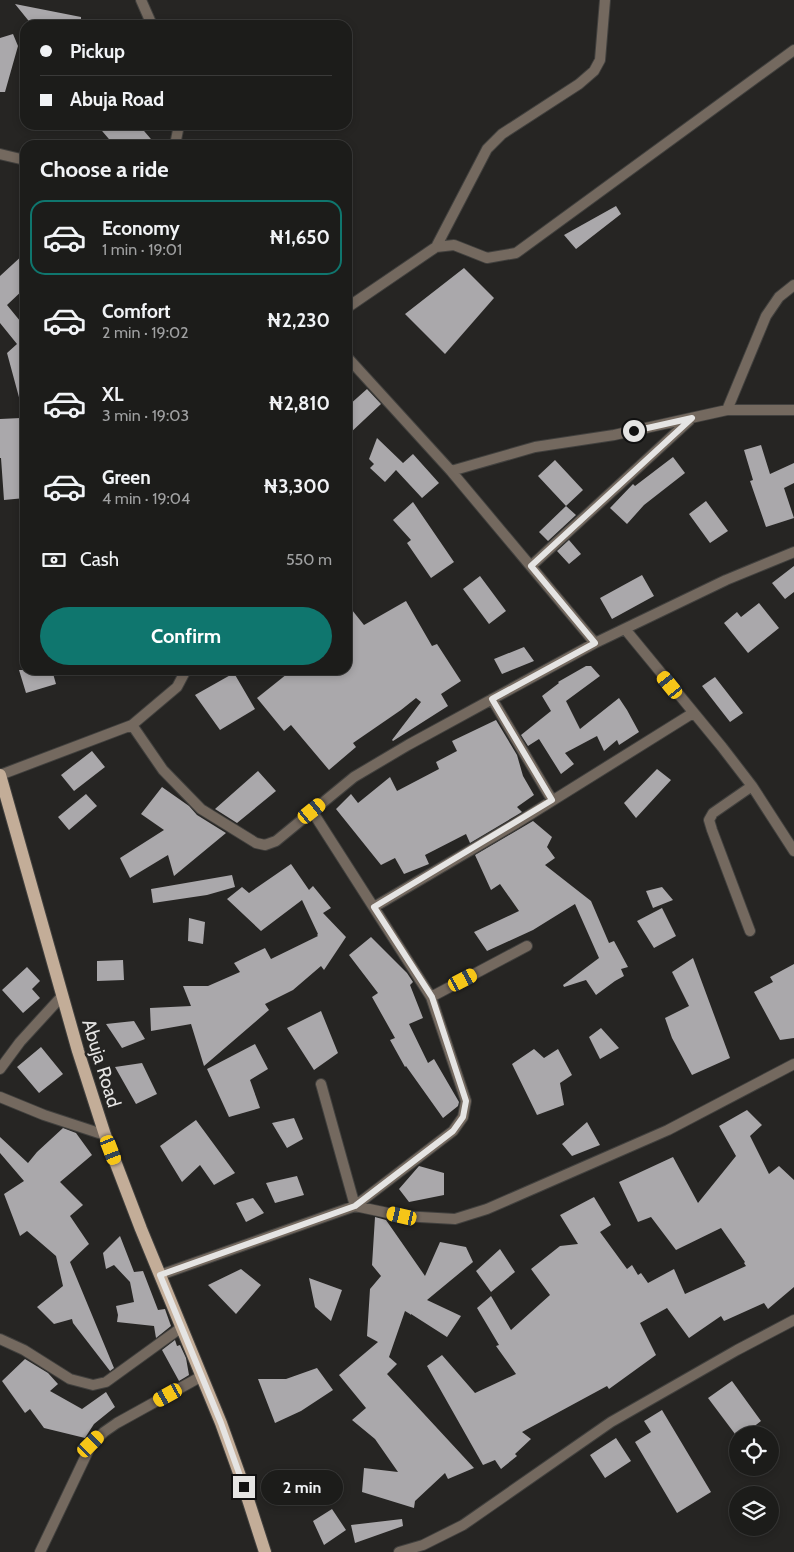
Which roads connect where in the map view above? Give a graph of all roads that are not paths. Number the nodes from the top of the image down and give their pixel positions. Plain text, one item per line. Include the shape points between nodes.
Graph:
1 (141, 0) edge
2 (605, 0) edge
3 (150, 20) edge
4 (794, 50) edge
5 (0, 154) edge
6 (20, 159) edge
7 (436, 247) junction
8 (794, 285) edge
9 (352, 304) edge
10 (352, 362) edge
11 (726, 410) junction
12 (794, 410) edge
13 (692, 418) junction
14 (451, 471) junction
15 (794, 552) edge
16 (531, 566) junction
17 (624, 629) junction
18 (595, 643) junction
19 (183, 675) edge
20 (492, 699) junction
21 (693, 713) junction
22 (132, 725) junction
23 (0, 775) edge
24 (752, 786) junction
25 (552, 800) junction
26 (5, 810) edge
27 (312, 811) junction
28 (794, 851) edge
29 (374, 907) junction
30 (750, 931) dead end
31 (527, 946) dead end
32 (62, 996) junction
33 (432, 997) junction
34 (794, 1064) edge
35 (0, 1069) edge
36 (321, 1084) dead end
37 (0, 1097) edge
38 (105, 1135) junction
39 (355, 1206) junction
40 (160, 1275) junction
41 (794, 1320) edge
42 (182, 1327) junction
43 (0, 1339) edge
44 (202, 1376) junction
45 (40, 1552) edge
46 (264, 1552) edge
47 (399, 1552) edge

1 - 3 street
2 - 7 street via 600,60 594,71 502,134 487,149
4 - 7 street via 516,253 487,258 454,245
5 - 6 street
7 - 9 street
8 - 11 street via 779,297 766,316
10 - 14 street
11 - 12 street
11 - 13 street
13 - 14 street via 614,435 535,447
13 - 16 street
14 - 16 street
15 - 17 street via 726,580
16 - 18 street
17 - 18 street
17 - 21 street
18 - 20 street
19 - 22 street via 177,687
20 - 25 street
20 - 27 street via 354,777
21 - 24 street
21 - 25 street
22 - 23 street
22 - 27 street via 163,770 202,809 256,844 276,841
23 - 26 main road, Abuja Road
24 - 28 street
24 - 30 street via 713,813 709,820
25 - 29 street
26 - 32 main road, Abuja Road
27 - 29 street
29 - 33 street
31 - 33 street
32 - 35 street
32 - 38 main road, Abuja Road
33 - 39 street via 466,1101 463,1117 453,1131
34 - 39 street via 668,1130 487,1209 455,1219 402,1216
36 - 39 street
37 - 38 street
38 - 40 main road, Abuja Road
39 - 40 street
40 - 42 main road, Abuja Road
41 - 47 street via 611,1422 463,1524 423,1545
42 - 43 street via 106,1382 93,1385 70,1379
42 - 44 main road, Abuja Road
44 - 45 street via 116,1423 91,1444
44 - 46 main road, Abuja Road via 241,1478

